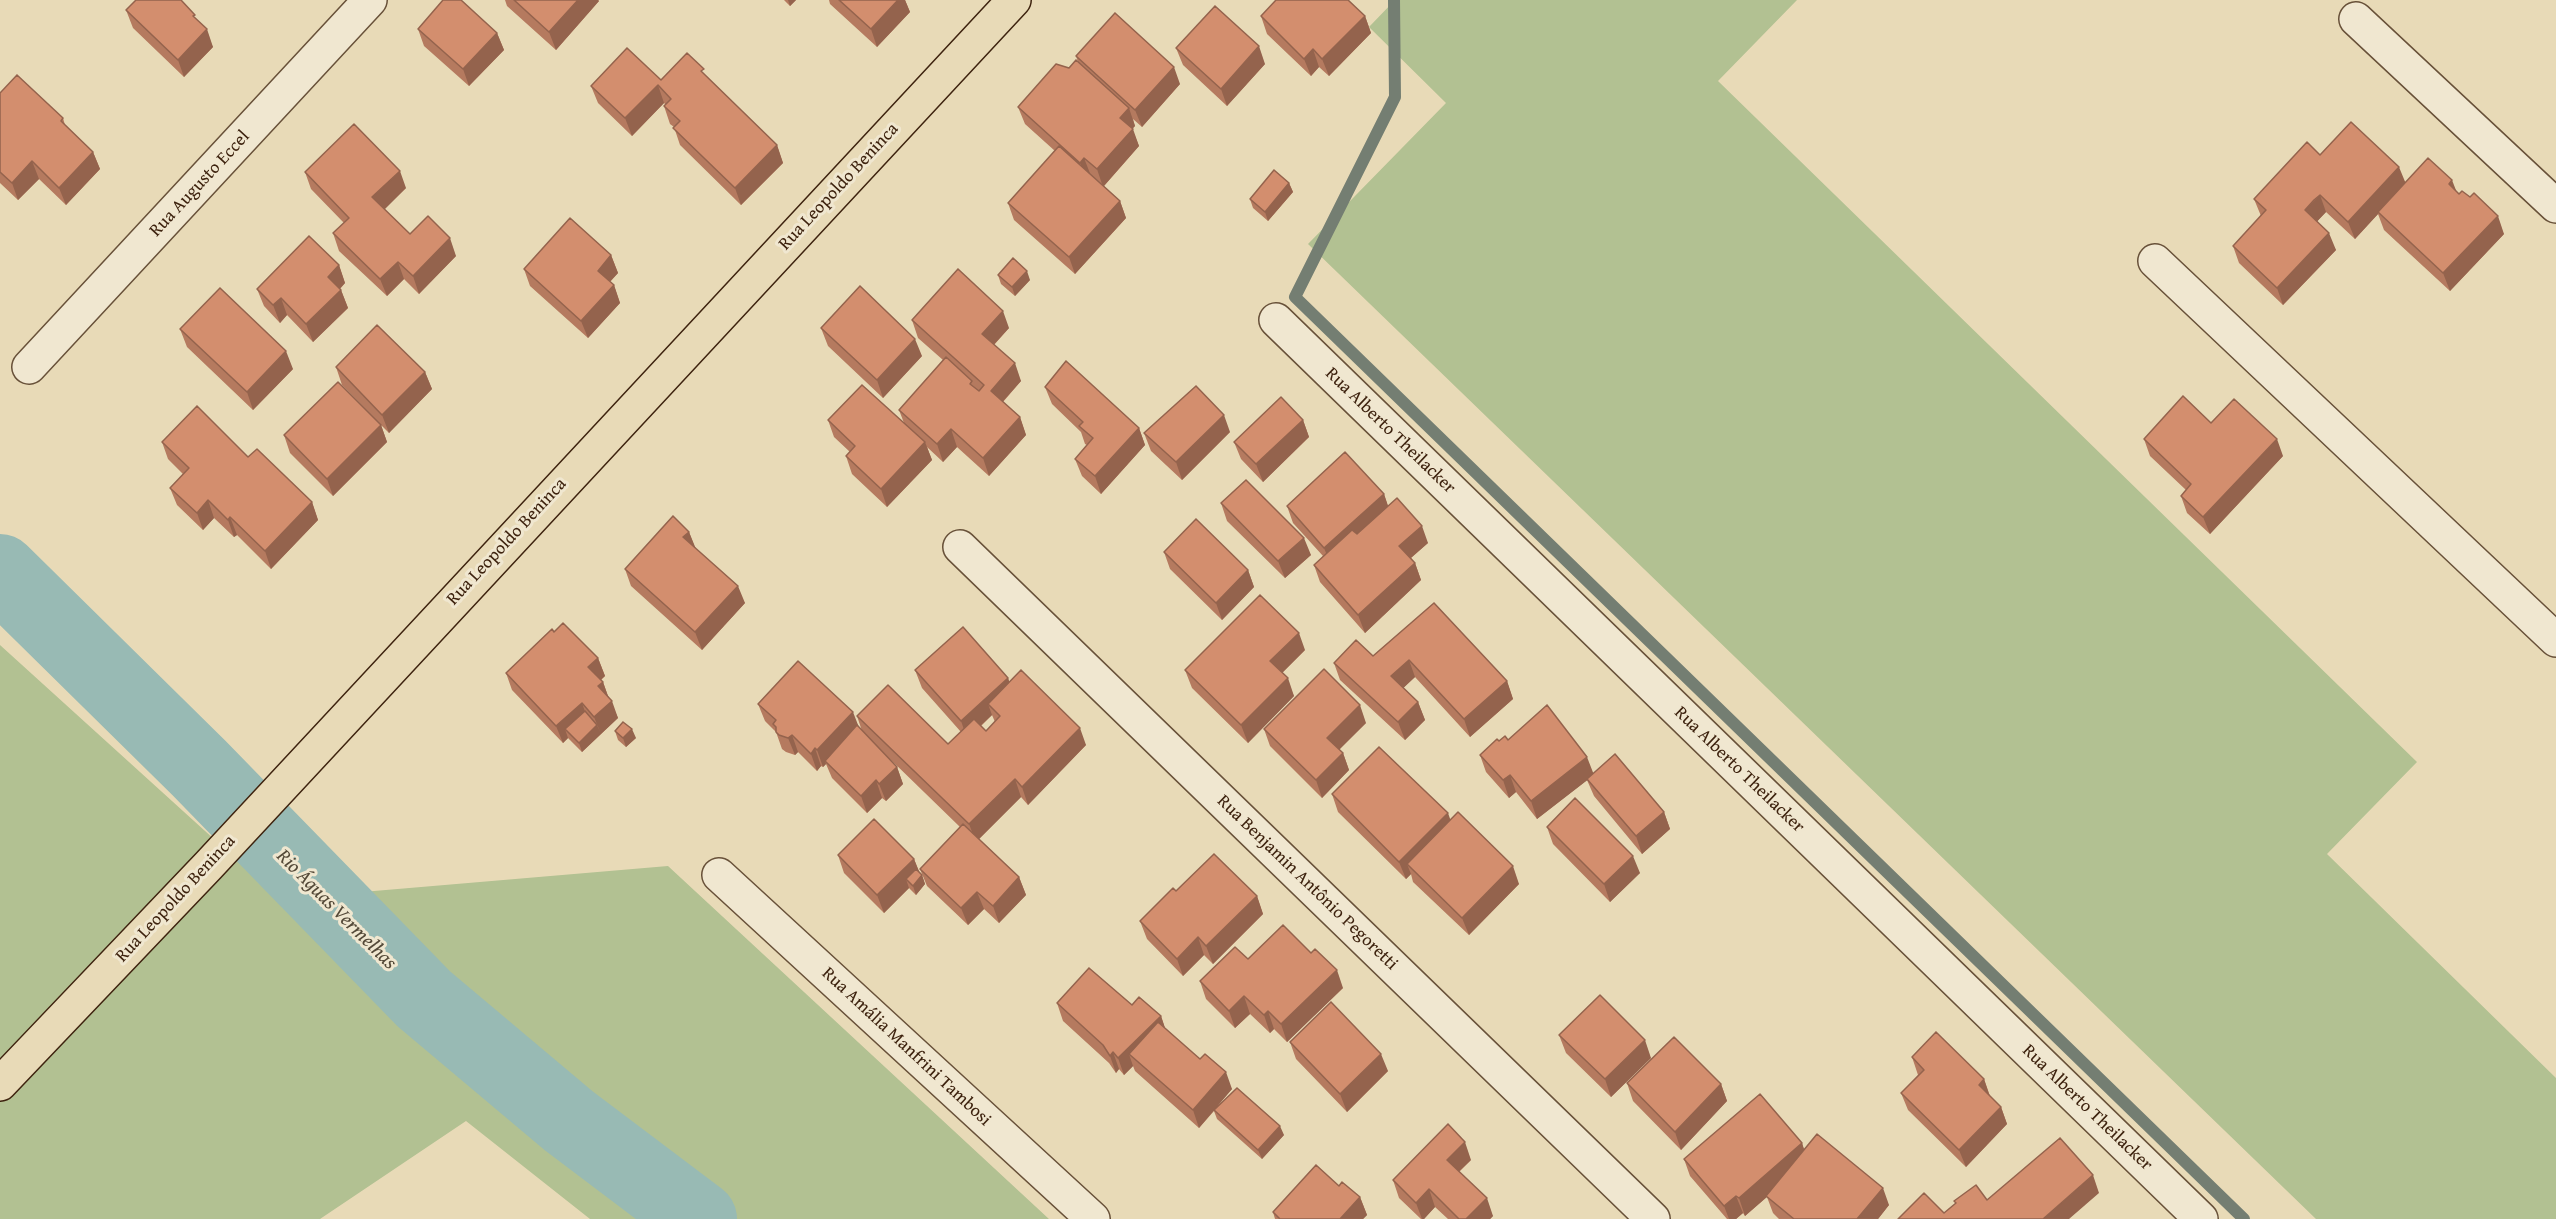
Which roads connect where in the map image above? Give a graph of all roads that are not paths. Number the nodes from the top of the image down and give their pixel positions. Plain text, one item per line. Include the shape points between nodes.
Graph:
1 (370, 0) edge
2 (1014, 0) edge
3 (2356, 19) dead end
4 (2556, 206) edge
5 (2155, 261) dead end
6 (1276, 320) dead end
7 (29, 367) dead end
8 (960, 547) dead end
9 (2556, 640) edge
10 (719, 875) dead end
11 (0, 1084) edge
12 (1093, 1219) edge
13 (1653, 1219) edge
14 (2201, 1219) edge

1 - 7 street, Rua Augusto Eccel
2 - 11 main road, Rua Leopoldo Beninca
3 - 4 street
5 - 9 street
6 - 14 street, Rua Alberto Theilacker
8 - 13 street, Rua Benjamin Antônio Pegoretti
10 - 12 street, Rua Amália Manfrini Tambosi

